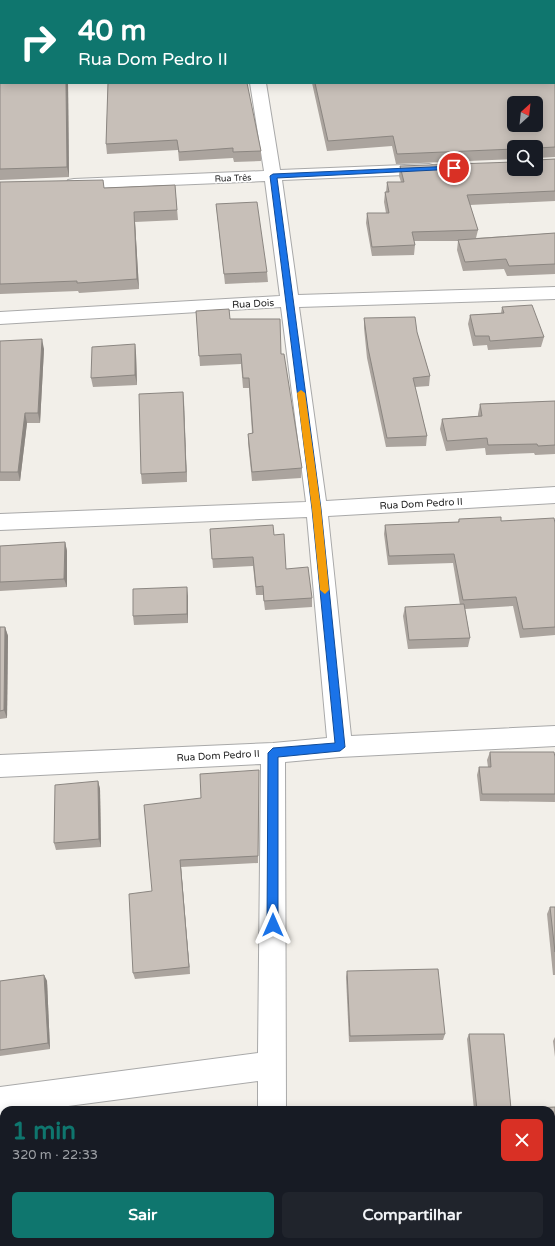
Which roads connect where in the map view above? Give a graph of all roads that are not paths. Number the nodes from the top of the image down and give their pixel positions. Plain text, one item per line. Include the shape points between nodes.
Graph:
1 (258, 84) edge
2 (444, 168) edge
3 (273, 176) junction
4 (62, 184) edge
5 (555, 293) edge
6 (288, 301) junction
7 (0, 318) edge
8 (555, 496) edge
9 (317, 509) junction
10 (0, 522) edge
11 (555, 736) edge
12 (340, 747) junction
13 (273, 753) junction
14 (0, 766) edge
15 (272, 1065) junction
16 (0, 1100) edge
17 (272, 1106) edge

1 - 3 street
2 - 3 street, Rua Três
3 - 4 street, Rua Três
3 - 6 street
5 - 6 street, Rua Dois
6 - 7 street, Rua Dois
6 - 9 street
8 - 9 street, Rua Dom Pedro II
9 - 10 street, Rua Dom Pedro II
9 - 12 street
11 - 12 street, Rua Dom Pedro II
12 - 13 street, Rua Dom Pedro II
13 - 14 street, Rua Dom Pedro II
13 - 15 street
15 - 16 street
15 - 17 street

